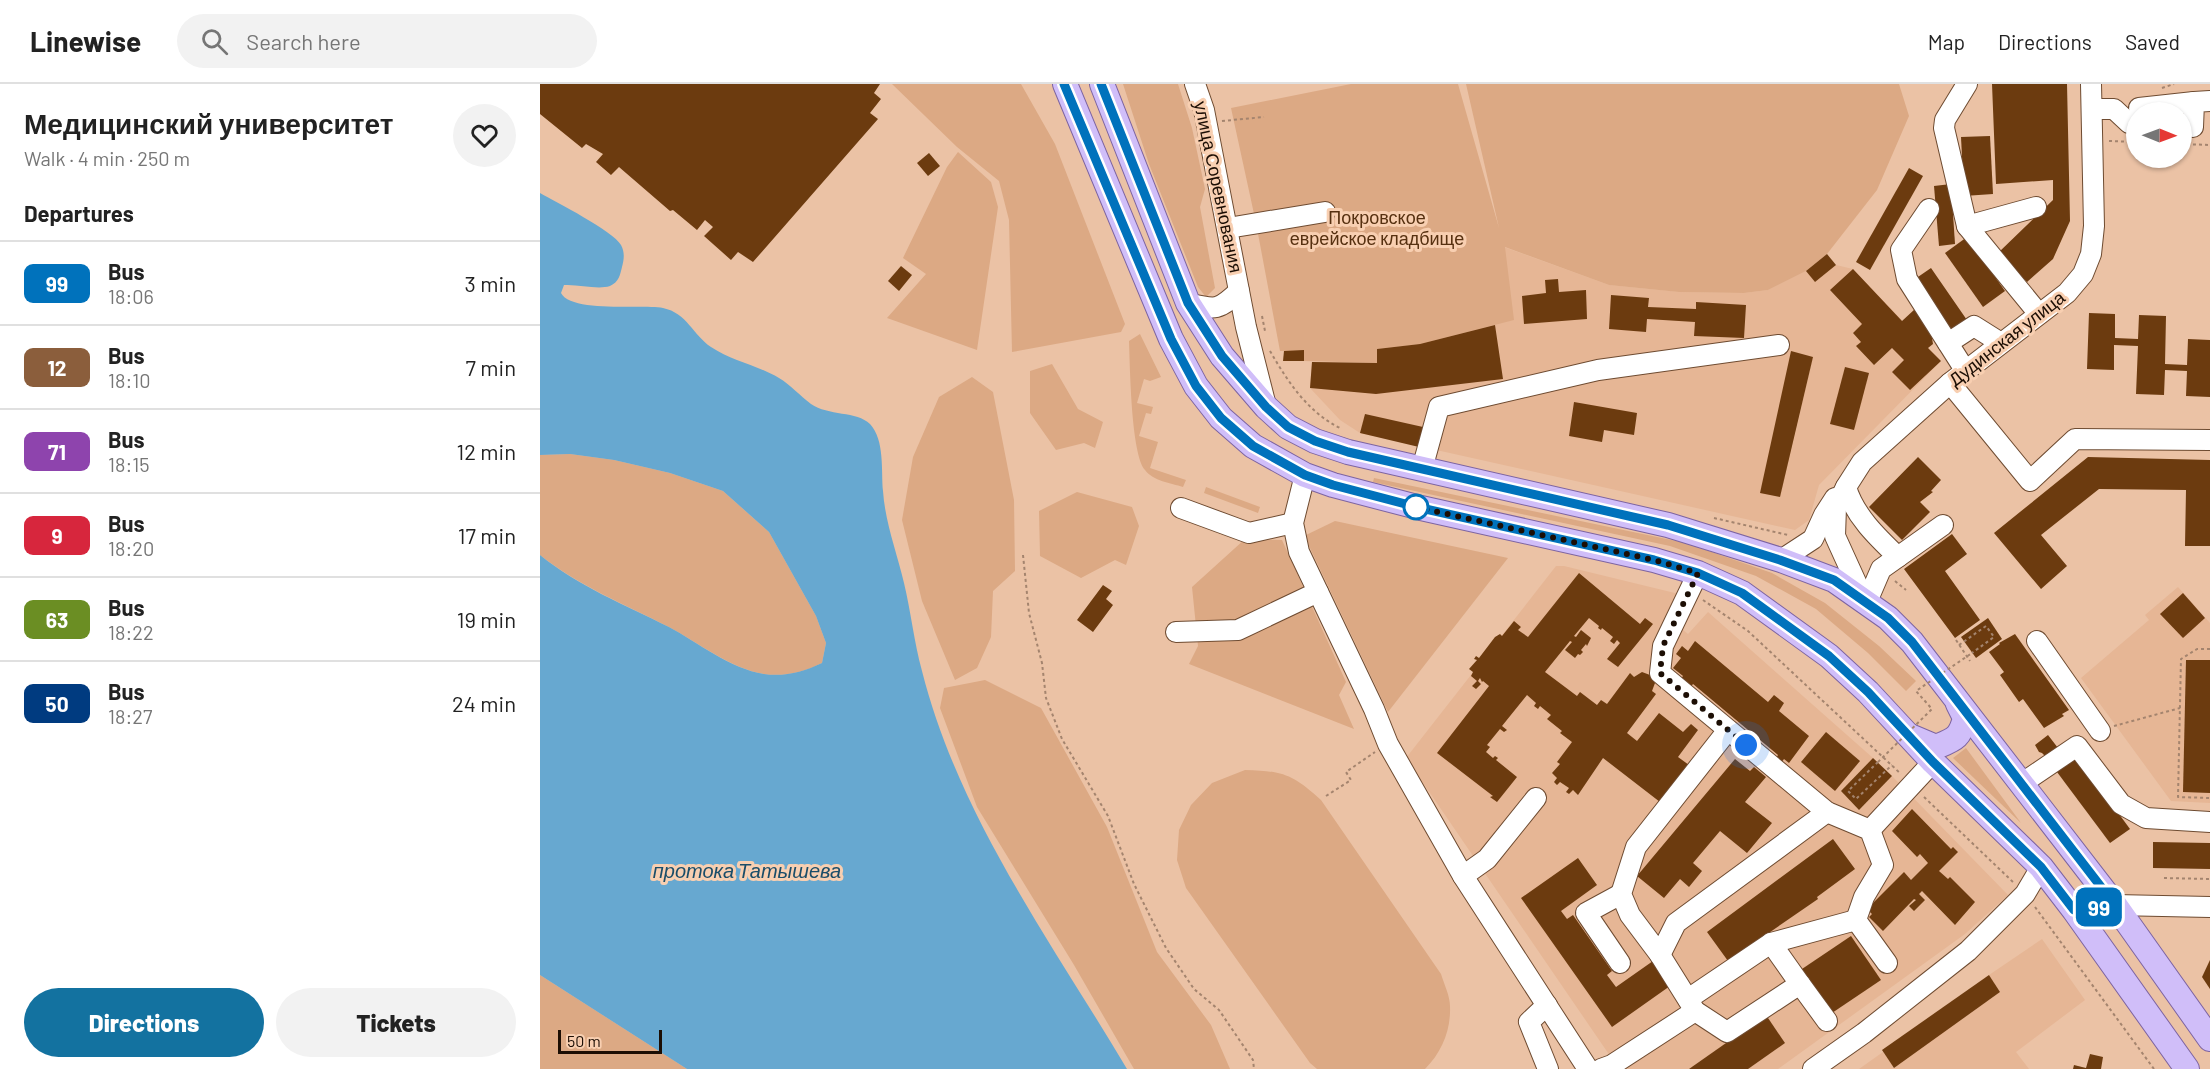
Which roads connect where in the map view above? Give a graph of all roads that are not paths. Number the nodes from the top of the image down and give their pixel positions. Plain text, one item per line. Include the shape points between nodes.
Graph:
1 (1065, 84) edge
2 (1101, 84) edge
3 (1195, 84) edge
4 (1967, 84) edge
5 (2091, 84) edge
6 (2202, 101) edge
7 (2092, 109) junction
8 (2126, 120) edge
9 (2195, 127) edge
10 (2036, 207) dead end
11 (1929, 209) dead end
12 (1325, 212) dead end
13 (1967, 226) junction
14 (1228, 228) junction
15 (1239, 291) junction
16 (1188, 303) junction
17 (2039, 314) junction
18 (1948, 343) junction
19 (2001, 343) junction
20 (1779, 345) dead end
21 (1965, 370) junction
22 (1950, 383) junction
23 (1266, 407) junction
24 (2210, 440) edge
25 (1422, 469) junction
26 (1305, 475) junction
27 (1846, 488) junction
28 (1181, 508) dead end
29 (1293, 523) junction
30 (1943, 525) dead end
31 (1898, 557) junction
32 (1780, 560) junction
33 (1698, 573) junction
34 (1318, 592) junction
35 (1866, 604) junction
36 (1176, 632) dead end
37 (2037, 641) dead end
38 (1956, 700) junction
39 (1728, 730) junction
40 (2100, 731) road end
41 (1908, 735) junction
42 (1933, 762) junction
43 (2021, 784) junction
44 (1536, 798) dead end
45 (1827, 812) junction
46 (2210, 822) edge
47 (1870, 830) junction
48 (2041, 867) junction
49 (1463, 876) junction
50 (1621, 894) junction
51 (2115, 905) junction
52 (2210, 907) edge
53 (2074, 910) junction
54 (1856, 920) junction
55 (1771, 943) junction
56 (1660, 955) junction
57 (1620, 963) dead end
58 (1887, 963) dead end
59 (1800, 984) junction
60 (1547, 1005) junction
61 (1691, 1005) junction
62 (1827, 1021) dead end
63 (2210, 1039) edge
64 (1548, 1069) edge
65 (1588, 1069) edge
66 (1601, 1069) edge
67 (1813, 1069) edge
68 (2187, 1069) edge

1 - 26 main road via 1166,328 1196,386 1221,418 1253,446
2 - 16 main road
3 - 14 street, улица Соревнования
4 - 13 street via 1944,128
5 - 7 street, Дудинская улица
6 - 9 street
7 - 8 street via 2114,109
7 - 17 street, Дудинская улица via 2091,254 2067,293
10 - 13 street
11 - 18 street via 1901,250 1907,279
12 - 14 street
13 - 17 street
14 - 15 street, улица Соревнования
15 - 16 street, улица Соревнования via 1223,306 1209,308
15 - 23 street, улица Соревнования
16 - 23 main road via 1222,356
17 - 19 street, Дудинская улица
18 - 19 street via 1974,326
18 - 21 street
19 - 21 street, Дудинская улица
20 - 25 street via 1598,370 1439,407
21 - 22 street, Дудинская улица
22 - 24 street via 2030,481 2075,439
22 - 27 street, Дудинская улица via 1862,462
23 - 25 main road via 1288,427 1315,441
25 - 32 main road via 1668,525
26 - 29 street
26 - 33 main road via 1399,503
27 - 31 street via 1871,531
27 - 32 street via 1830,502 1813,539
27 - 35 street via 1836,507 1835,536
28 - 29 street via 1249,532
29 - 34 street via 1299,552
30 - 31 street
31 - 35 street via 1881,569
32 - 35 main road via 1834,580
33 - 39 street via 1663,646 1660,673
33 - 41 main road via 1742,593 1829,656
34 - 36 street via 1238,630
34 - 49 street via 1388,744
35 - 38 main road via 1888,618 1912,642
37 - 40 street
38 - 41 main road via 1965,718 1955,739 1936,747
38 - 43 main road
39 - 45 street
39 - 50 street via 1636,847
41 - 42 main road
42 - 47 street
42 - 48 main road
43 - 46 street via 2078,746 2121,804 2146,818
43 - 51 main road
44 - 49 street via 1487,859
45 - 47 street
45 - 56 street via 1676,923
47 - 54 street via 1882,865
48 - 53 main road
48 - 67 street via 2025,894 1968,951
49 - 60 street
50 - 56 street via 1630,915
50 - 57 street via 1586,913
51 - 52 street
51 - 53 street
51 - 63 main road
53 - 68 main road
54 - 55 street
54 - 58 street
55 - 59 street
55 - 61 street
56 - 61 street
59 - 61 street via 1727,1032
59 - 62 street
60 - 64 street via 1529,1022
60 - 65 street
61 - 66 street via 1612,1065

